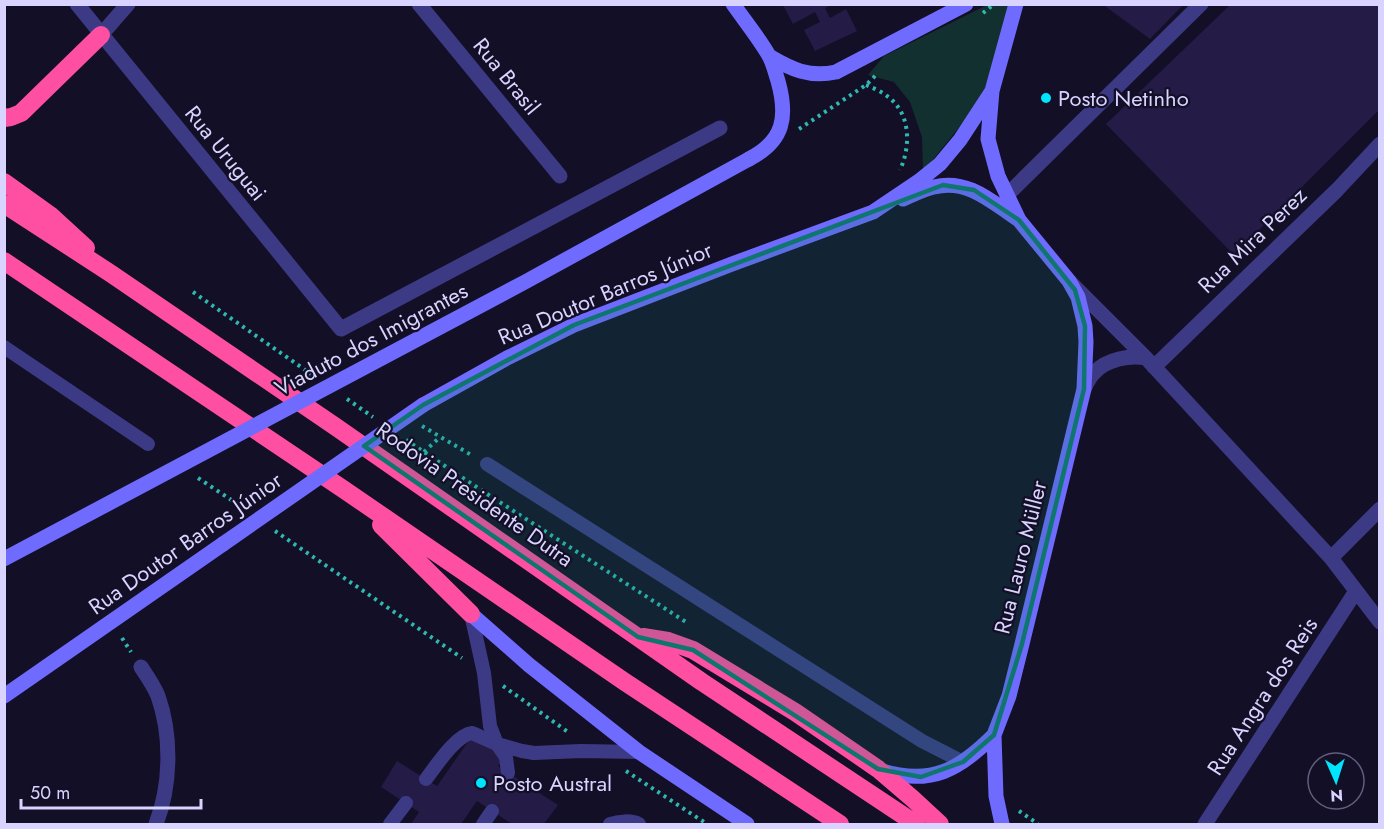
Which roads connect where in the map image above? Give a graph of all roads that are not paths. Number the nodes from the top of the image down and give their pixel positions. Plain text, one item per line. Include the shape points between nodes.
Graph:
1 (77, 4) edge
2 (128, 4) edge
3 (419, 4) edge
4 (733, 4) edge
5 (966, 4) edge
6 (1016, 4) edge
7 (1201, 4) edge
8 (101, 35) junction
9 (769, 56) junction
10 (992, 92) junction
11 (4, 118) edge
12 (720, 128) dead end
13 (1380, 144) edge
14 (560, 176) dead end
15 (4, 182) edge
16 (1007, 195) junction
17 (4, 204) edge
18 (873, 212) junction
19 (1019, 220) junction
20 (4, 261) edge
21 (110, 273) junction
22 (1069, 281) junction
23 (4, 347) edge
24 (1150, 363) junction
25 (1084, 388) junction
26 (148, 444) dead end
27 (487, 464) road end
28 (350, 494) junction
29 (1380, 509) edge
30 (1331, 558) junction
31 (4, 559) edge
32 (1356, 591) junction
33 (471, 614) junction
34 (1379, 622) edge
35 (638, 637) junction
36 (141, 668) road end
37 (4, 696) edge
38 (994, 735) junction
39 (497, 744) junction
40 (639, 752) junction
41 (963, 762) junction
42 (878, 769) junction
43 (508, 773) dead end
44 (426, 779) dead end
45 (406, 803) dead end
46 (492, 811) dead end
47 (156, 825) edge
48 (390, 825) edge
49 (483, 825) edge
50 (610, 825) edge
51 (639, 825) edge
52 (747, 825) edge
53 (840, 825) edge
54 (916, 825) edge
55 (940, 825) edge
56 (1002, 825) edge
57 (1205, 825) edge

1 - 8 street, Rua Uruguai
2 - 8 street
3 - 14 street, Rua Brasil
4 - 9 main road
5 - 9 main road via 836,72 803,72
6 - 10 main road, Rua Doutor Barros Júnior
7 - 16 street
8 - 11 highway via 21,112
8 - 12 street, Rua Uruguai via 341,329
9 - 31 main road, Viaduto dos Imigrantes, bridge via 780,87 782,126 765,149 753,157
10 - 16 main road, Rua Lauro Müller via 988,139
10 - 18 main road, Rua Doutor Barros Júnior via 940,164
13 - 24 street, Rua Mira Perez
15 - 21 highway via 50,215
16 - 19 main road, Rua Lauro Müller
17 - 21 highway, Rodovia Presidente Dutra
18 - 19 main road, Rua Lauro Müller via 932,187 949,185 974,189
18 - 37 main road, Rua Doutor Barros Júnior, bridge via 574,325 507,358 423,405
19 - 22 main road, Rua Lauro Müller
20 - 28 highway
21 - 35 highway, Rodovia Presidente Dutra
22 - 24 street, Rua Lauro Müller
22 - 25 main road, Rua Lauro Müller via 1086,326
23 - 26 lane
24 - 25 street, Rua Lauro Müller via 1128,358 1107,363 1095,371
24 - 30 street, Rua Lauro Müller
25 - 38 main road, Rua Lauro Müller via 1009,696
27 - 41 lane via 922,741
28 - 33 highway
28 - 53 highway
29 - 30 street
30 - 32 street, Rua Lauro Müller
32 - 34 street, Rua Lauro Müller
32 - 57 street, Rua Angra dos Reis
33 - 39 lane via 490,726
33 - 40 main road
35 - 42 highway via 668,641 693,650 795,712
35 - 54 highway, Rodovia Presidente Dutra
36 - 47 street via 157,694 166,742 168,769
38 - 41 main road, Rua Lauro Müller
38 - 56 main road, Rua Lauro Müller via 996,796
39 - 40 lane via 534,753
39 - 43 lane via 506,757
39 - 44 lane via 468,733
40 - 52 main road
41 - 42 main road, Rua Lauro Müller via 944,772 921,777 899,776
42 - 55 highway
45 - 48 lane
46 - 49 lane
50 - 51 lane

